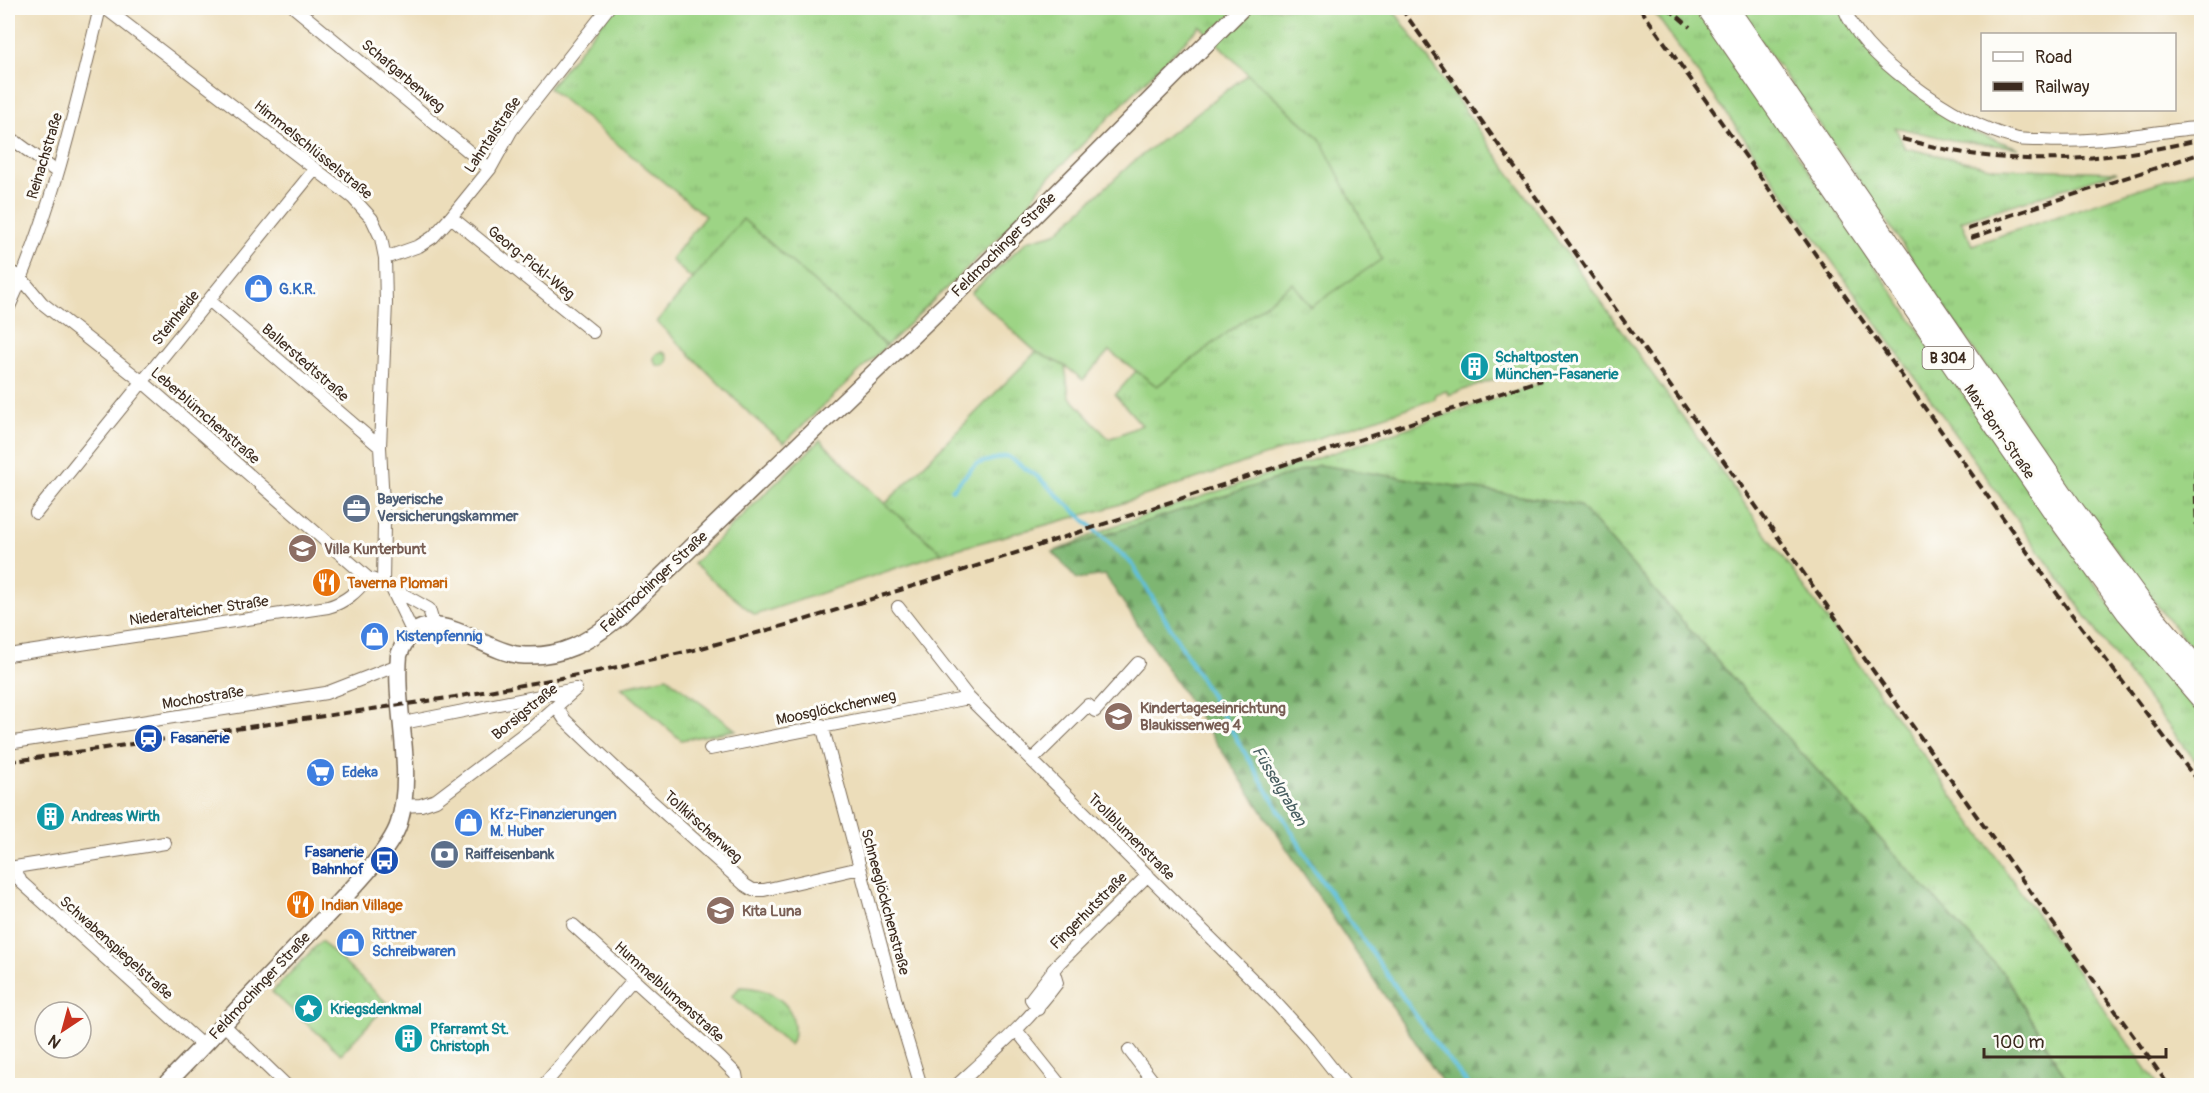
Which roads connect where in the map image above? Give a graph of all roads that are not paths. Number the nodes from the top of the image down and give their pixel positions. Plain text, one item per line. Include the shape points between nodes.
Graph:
1 (100, 8) edge
2 (105, 8) edge
3 (295, 8) edge
4 (608, 8) edge
5 (1242, 8) edge
6 (1707, 8) edge
7 (1728, 8) edge
8 (1844, 8) edge
9 (2195, 128) dead end
10 (8, 136) edge
11 (315, 169) junction
12 (490, 169) junction
13 (57, 172) junction
14 (451, 218) junction
15 (385, 258) junction
16 (8, 270) edge
17 (22, 279) junction
18 (210, 301) junction
19 (8, 309) edge
20 (593, 332) dead end
21 (144, 382) junction
22 (380, 447) junction
23 (36, 513) dead end
24 (368, 578) junction
25 (388, 586) junction
26 (898, 607) dead end
27 (434, 626) junction
28 (413, 633) junction
29 (8, 655) edge
30 (1138, 663) dead end
31 (398, 665) junction
32 (2202, 672) edge
33 (969, 698) junction
34 (2202, 700) edge
35 (557, 708) junction
36 (402, 723) junction
37 (822, 725) junction
38 (8, 743) edge
39 (710, 749) dead end
40 (1032, 760) junction
41 (402, 806) junction
42 (165, 843) dead end
43 (11, 867) edge
44 (860, 868) junction
45 (1148, 875) junction
46 (573, 925) dead end
47 (633, 980) junction
48 (224, 1025) junction
49 (1017, 1031) junction
50 (203, 1046) junction
51 (1129, 1050) dead end
52 (1151, 1084) edge
53 (164, 1086) edge
54 (287, 1086) edge
55 (543, 1086) edge
56 (738, 1086) edge
57 (921, 1086) edge
58 (956, 1086) edge
59 (1061, 1086) edge
60 (1346, 1086) edge

1 - 13 street, Reinachstraße
2 - 11 street, Himmelschlüsselstraße
3 - 12 street, Schafgarbenweg
4 - 12 street, Lahntalstraße via 511,131
5 - 27 main road, Feldmochinger Straße via 958,292 595,637 546,655 518,655 453,628
6 - 34 main road, Max-Born-Straße / B 304 via 2055,514 2127,613
7 - 32 main road, Max-Born-Straße / B 304 via 2071,506 2142,603
8 - 9 street via 1864,39 1898,74 1937,104 1982,127 2019,139 2064,142
10 - 13 street
11 - 15 street, Himmelschlüsselstraße via 353,198 372,219
11 - 18 street, Steinheide
12 - 14 street, Lahntalstraße
13 - 17 street, Reinachstraße
14 - 15 street, Lahntalstraße via 419,246
14 - 20 street, Georg-Pickl-Weg
15 - 22 street, Himmelschlüsselstraße
16 - 17 street, Leberblümchenstraße
17 - 19 street, Reinachstraße
17 - 21 street, Leberblümchenstraße via 42,303
18 - 21 street, Steinheide
18 - 22 street, Ballerstedtstraße
21 - 23 street, Steinheide
21 - 24 street, Leberblümchenstraße
22 - 25 street, Himmelschlüsselstraße
24 - 25 street
24 - 29 street, Niederalteicher Straße via 347,600 328,607
25 - 27 street via 429,609
25 - 28 street
26 - 33 street, Trollblumenstraße
27 - 28 main road
28 - 31 main road, Feldmochinger Straße via 402,648
30 - 40 street via 1095,711 1088,705
31 - 36 main road, Feldmochinger Straße
31 - 38 street, Mochostraße via 326,693
33 - 37 street, Moosglöckchenweg
33 - 40 street, Trollblumenstraße
35 - 36 street, Borsigstraße via 576,689
35 - 41 street, Borsigstraße via 436,800 421,806
35 - 44 street, Tollkirschenweg via 630,782 753,890
36 - 41 main road, Feldmochinger Straße
37 - 39 street, Moosglöckchenweg
37 - 44 street, Schneeglöckchenstraße
40 - 45 street, Trollblumenstraße
41 - 48 main road, Feldmochinger Straße via 399,824 382,853
42 - 43 street
43 - 50 street, Schwabenspiegelstraße via 21,882
44 - 57 street, Schneeglöckchenstraße
45 - 49 street, Fingerhutstraße via 1053,970 1057,983
45 - 60 street, Trollblumenstraße via 1288,1016
46 - 47 street, Hummelblumenstraße
47 - 55 street
47 - 56 street, Hummelblumenstraße via 736,1074
48 - 50 main road, Feldmochinger Straße
48 - 54 street
49 - 58 street, Fingerhutstraße
49 - 59 street
50 - 53 main road, Feldmochinger Straße
51 - 52 street

